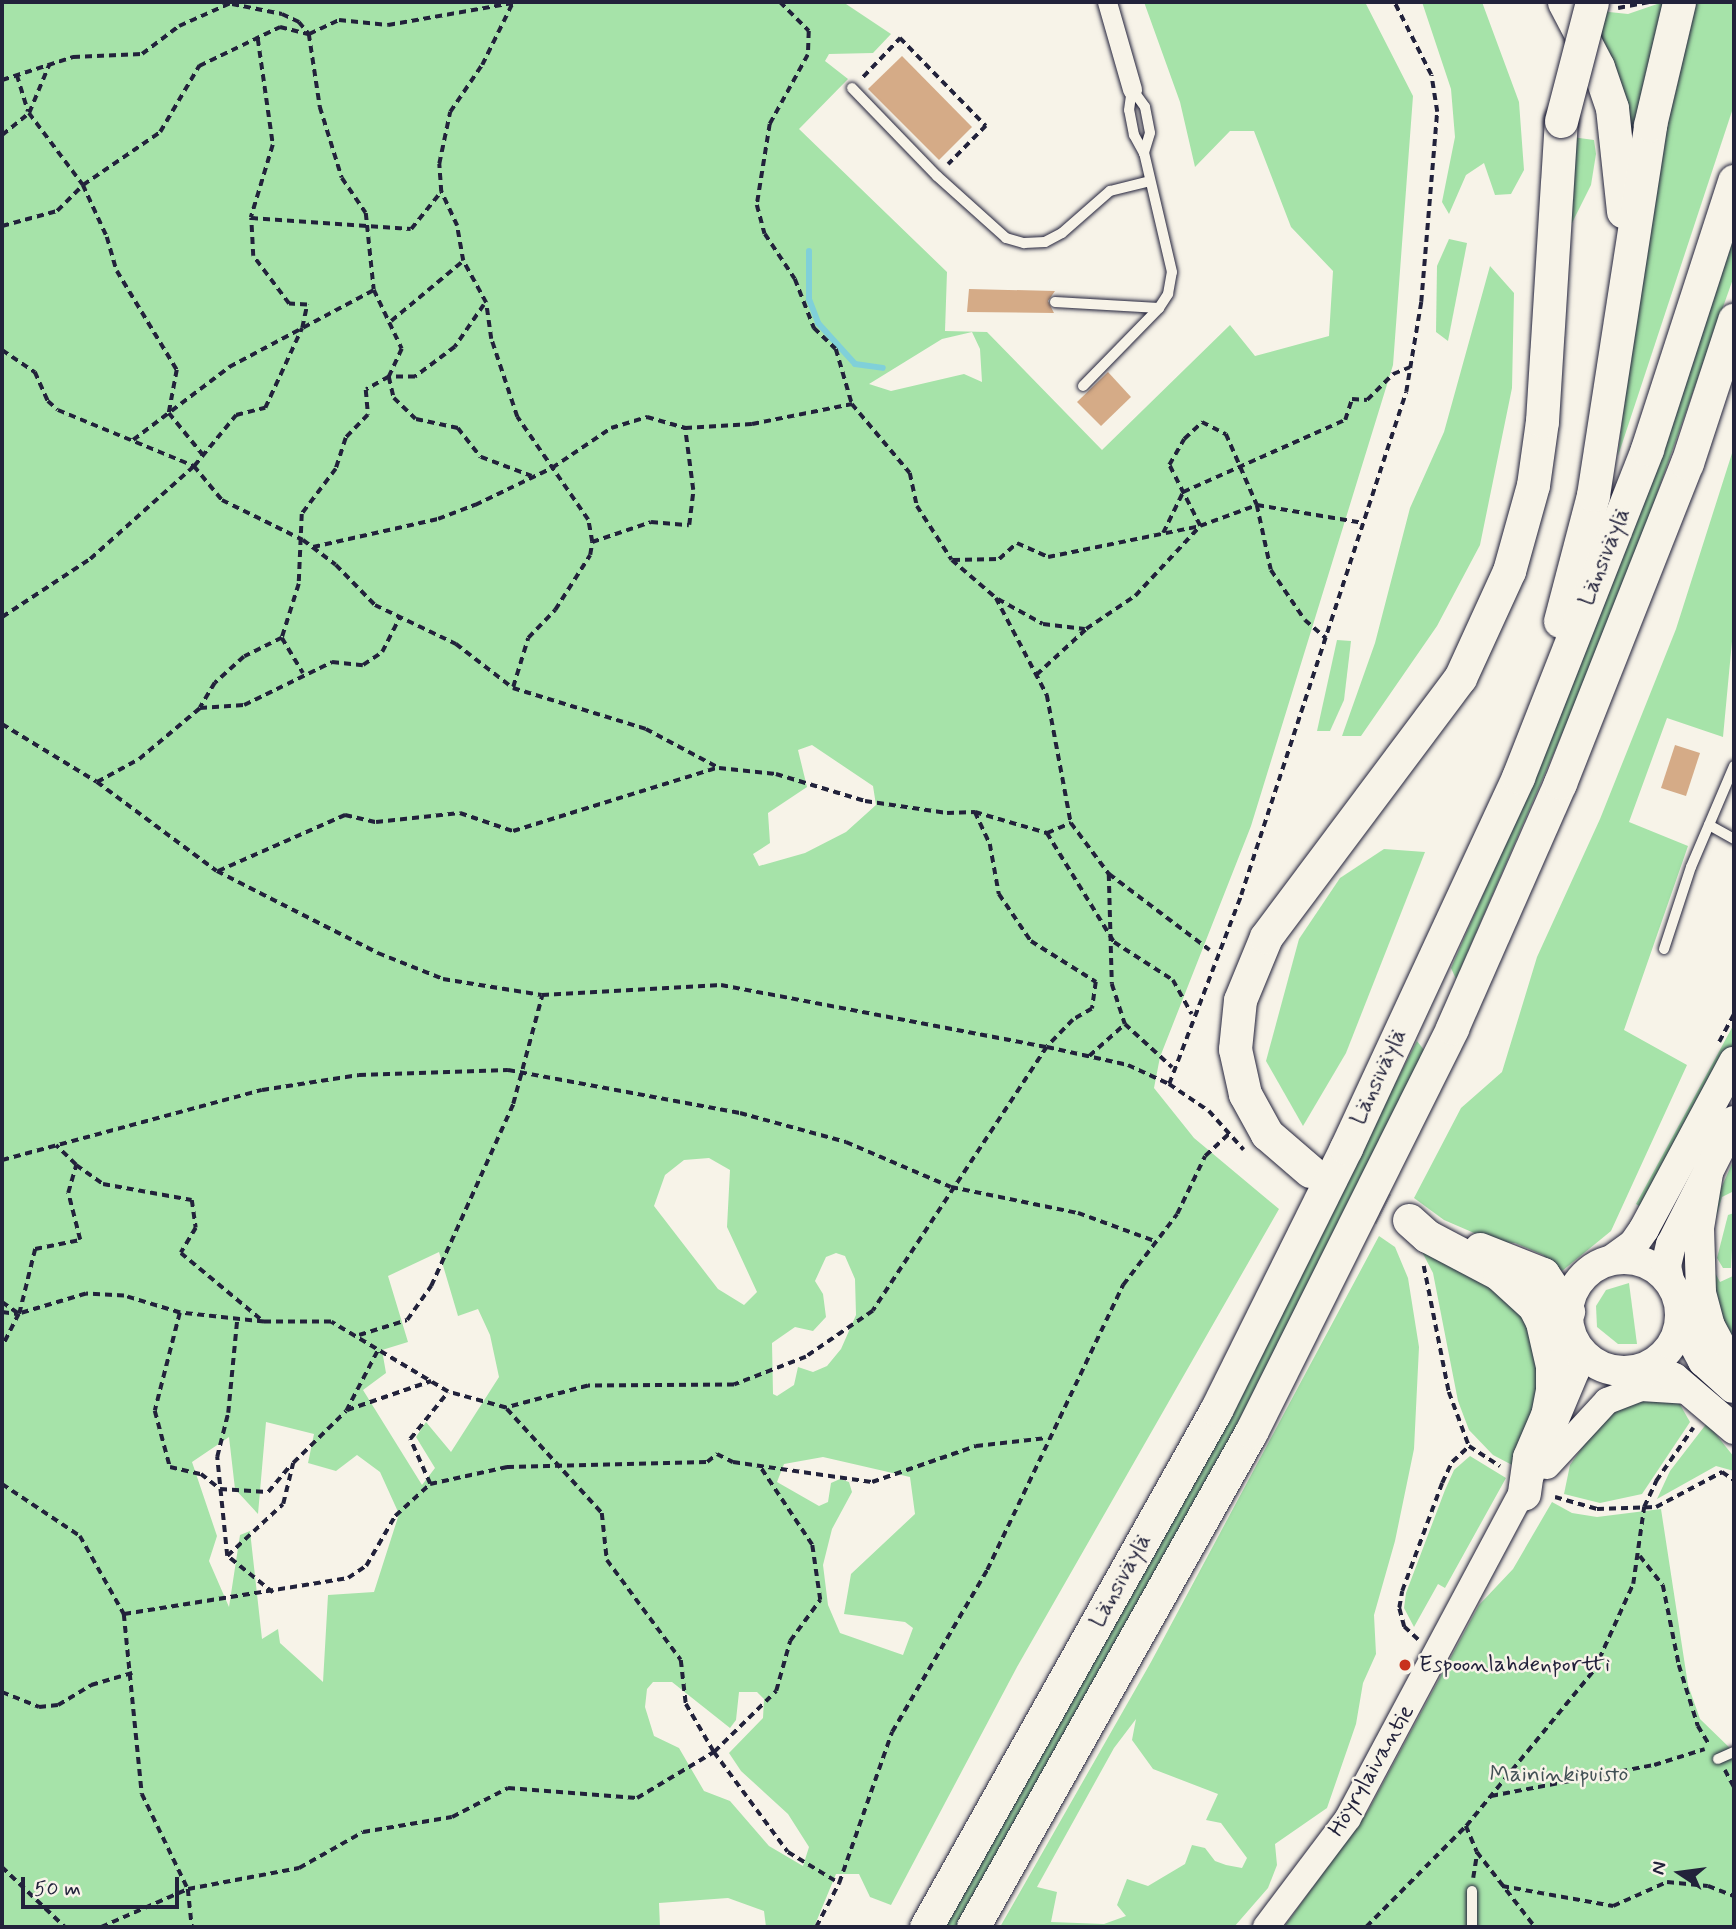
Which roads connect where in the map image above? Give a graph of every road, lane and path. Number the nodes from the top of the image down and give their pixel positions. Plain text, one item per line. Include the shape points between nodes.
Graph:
1 (513, 2) edge
2 (780, 2) edge
3 (1107, 2) edge
4 (1394, 2) edge
5 (1563, 2) edge
6 (1650, 2) edge
7 (1679, 2) edge
8 (233, 3) edge
9 (1603, 4) edge
10 (309, 34) junction
11 (258, 38) junction
12 (49, 65) junction
13 (17, 75) junction
14 (2, 80) edge
15 (852, 88) joint
16 (1132, 89) junction
17 (29, 113) junction
18 (2, 135) edge
19 (1144, 153) junction
20 (937, 176) junction
21 (1150, 181) junction
22 (1734, 181) edge
23 (83, 185) junction
24 (441, 192) junction
25 (251, 218) junction
26 (368, 225) junction
27 (2, 226) edge
28 (463, 261) junction
29 (1626, 266) junction
30 (374, 290) junction
31 (1055, 302) dead end
32 (486, 303) junction
33 (1159, 308) junction
34 (1734, 320) edge
35 (391, 321) junction
36 (302, 328) junction
37 (2, 350) edge
38 (1410, 367) junction
39 (389, 377) junction
40 (1083, 386) dead end
41 (852, 404) junction
42 (169, 413) junction
43 (685, 428) junction
44 (132, 440) junction
45 (203, 455) junction
46 (1238, 464) junction
47 (194, 466) junction
48 (552, 468) junction
49 (533, 477) junction
50 (1183, 492) junction
51 (1257, 505) junction
52 (1363, 523) junction
53 (1200, 526) junction
54 (1163, 533) junction
55 (303, 540) junction
56 (592, 542) junction
57 (313, 547) junction
58 (952, 560) junction
59 (996, 598) junction
60 (2, 617) edge
61 (400, 617) junction
62 (1086, 629) junction
63 (282, 638) junction
64 (1326, 638) junction
65 (303, 673) junction
66 (1036, 675) junction
67 (513, 688) junction
68 (200, 708) junction
69 (2, 724) edge
70 (719, 768) junction
71 (1734, 769) edge
72 (1518, 777) junction
73 (97, 782) junction
74 (975, 812) junction
75 (1071, 822) junction
76 (1709, 825) junction
77 (1047, 833) junction
78 (1734, 839) edge
79 (217, 871) junction
80 (1109, 874) junction
81 (1114, 942) junction
82 (1664, 949) dead end
83 (1210, 950) dead end
84 (542, 995) junction
85 (1192, 1014) junction
86 (1125, 1024) junction
87 (1047, 1047) junction
88 (1090, 1056) junction
89 (1734, 1062) edge
90 (1172, 1067) junction
91 (524, 1073) junction
92 (1169, 1084) junction
93 (1734, 1121) edge
94 (1229, 1135) junction
95 (55, 1146) junction
96 (1248, 1155) dead end
97 (2, 1160) edge
98 (76, 1165) junction
99 (1709, 1167) junction
100 (1310, 1171) tunnel mouth
101 (951, 1187) junction
102 (1155, 1241) junction
103 (1612, 1260) junction
104 (1422, 1263) dead end
105 (1669, 1280) junction
106 (2, 1302) edge
107 (2, 1312) edge
108 (180, 1312) junction
109 (19, 1314) junction
110 (237, 1318) junction
111 (1681, 1320) junction
112 (264, 1322) junction
113 (1571, 1325) junction
114 (359, 1335) junction
115 (2, 1348) edge
116 (379, 1348) junction
117 (1636, 1370) junction
118 (1734, 1371) edge
119 (430, 1381) junction
120 (1734, 1390) edge
121 (1689, 1391) junction
122 (448, 1392) junction
123 (506, 1409) junction
124 (346, 1410) junction
125 (1695, 1426) dead end
126 (1734, 1429) edge
127 (1047, 1438) junction
128 (1469, 1446) junction
129 (293, 1463) junction
130 (1546, 1466) junction
131 (760, 1467) junction
132 (559, 1468) junction
133 (1734, 1480) edge
134 (2, 1484) edge
135 (430, 1484) junction
136 (1530, 1488) junction
137 (220, 1489) junction
138 (1644, 1507) junction
139 (1639, 1555) junction
140 (227, 1556) junction
141 (273, 1593) junction
142 (124, 1614) junction
143 (1418, 1640) dead end
144 (132, 1673) junction
145 (2, 1692) edge
146 (1711, 1747) junction
147 (714, 1752) junction
148 (1734, 1752) edge
149 (1718, 1759) junction
150 (1734, 1787) edge
151 (1491, 1796) junction
152 (1466, 1826) junction
153 (1477, 1852) junction
154 (2, 1867) edge
155 (839, 1883) junction
156 (1502, 1886) junction
157 (188, 1889) junction
158 (1472, 1891) joint
159 (1734, 1896) edge
160 (65, 1927) edge
161 (101, 1927) edge
162 (192, 1927) edge
163 (816, 1927) edge
164 (926, 1927) edge
165 (973, 1927) edge
166 (1266, 1927) edge
167 (1366, 1927) edge
168 (1472, 1927) edge
169 (1535, 1927) edge

1 - 10 path via 388,25 339,20
1 - 24 path via 482,65 450,113 439,164
2 - 41 path via 809,31 808,55 770,124 757,205 765,234 795,279 814,328 836,348
3 - 16 street
4 - 38 path via 1431,75 1437,112
5 - 29 highway via 1598,67 1612,108
6 - 9 path via 1632,8
7 - 29 highway via 1650,125
8 - 10 path via 282,14 299,22
8 - 12 path via 179,26 142,54 73,57
9 - 100 highway, bridge via 1561,121 1542,421 1533,485 1509,571 1460,678 1266,937 1240,1000 1235,1049 1245,1094 1267,1134
10 - 11 path via 279,27
10 - 26 path via 320,107 342,178 366,214
11 - 23 path via 199,66 160,132
11 - 25 path via 273,145
12 - 13 path
12 - 17 path
13 - 14 path
13 - 17 path
15 - 20 lane
15 - 20 path via 900,38 986,126
16 - 19 lane via 1129,110
16 - 19 lane via 1145,107 1149,124
17 - 18 path
17 - 23 path
19 - 21 lane
20 - 21 lane via 997,231 1024,243 1045,242 1062,233 1110,191
21 - 33 lane via 1171,272 1168,295
22 - 72 highway, Länsiväylä via 1647,449
23 - 27 path via 57,211
23 - 42 path via 117,271 177,370
24 - 26 path via 411,229
24 - 28 path via 457,226
25 - 26 path
25 - 36 path via 253,256 289,303 307,305
26 - 30 path
28 - 32 path
28 - 35 path
29 - 72 highway via 1593,495
30 - 35 path
30 - 36 path
31 - 33 lane
32 - 39 path via 455,347 415,377
32 - 48 path via 491,339 517,417
33 - 40 lane
34 - 165 highway, Länsiväylä via 1687,463 1560,783 1452,1028 1251,1432
35 - 39 path via 402,349
36 - 42 path via 229,366
36 - 45 path via 265,408 236,415
37 - 44 path via 35,372 48,401 58,410
38 - 46 path via 1393,374 1367,400 1352,399 1345,420
38 - 52 path
39 - 49 path via 394,398 416,419 458,428 481,457
39 - 55 path via 366,390 368,415 346,438 336,469 302,513
41 - 43 path via 752,424
41 - 58 path via 910,473 917,506
42 - 44 path
42 - 45 path
43 - 48 path via 647,417 611,428
43 - 56 path via 693,490 689,525 651,522
44 - 47 path
45 - 47 path
46 - 50 path
46 - 50 path via 1226,434 1202,422 1184,439 1169,465
46 - 51 path
47 - 55 path via 222,500
47 - 60 path via 90,559
48 - 49 path
48 - 56 path via 588,520
49 - 57 path via 438,519
50 - 53 path
50 - 54 path
51 - 52 path
51 - 53 path
51 - 64 path via 1271,570 1305,620
52 - 64 path
53 - 54 path
53 - 62 path via 1135,596
54 - 58 path via 1048,557 1017,543 999,559
55 - 57 path
55 - 63 path via 299,584
56 - 67 path via 590,555 555,610 528,638
57 - 61 path via 375,605
58 - 59 path
59 - 62 path via 1043,624
59 - 66 path
61 - 65 path via 382,652 363,665 331,662
61 - 67 path via 456,645
62 - 66 path
63 - 65 path
63 - 68 path via 244,657 215,683
64 - 85 path via 1241,895
65 - 68 path via 244,705
66 - 75 path via 1047,695
67 - 70 path via 646,729
68 - 73 path via 139,759
69 - 73 path
70 - 74 path via 776,774 864,801 947,813
70 - 79 path via 513,831 460,813 376,822 345,815
71 - 76 lane
72 - 164 highway, Länsiväylä via 1316,1213 1216,1410
73 - 79 path
74 - 77 path
74 - 87 path via 990,844 999,894 1031,941 1096,982 1092,1009 1073,1020
75 - 77 path
75 - 80 path
76 - 78 lane
76 - 82 lane
77 - 81 path
79 - 84 path via 378,953 443,979
80 - 81 path
80 - 83 path
81 - 85 path via 1172,980
81 - 86 path via 1112,984
84 - 87 path via 721,985
84 - 91 path
85 - 90 path
86 - 88 path
86 - 90 path
87 - 88 path
87 - 101 path
88 - 92 path via 1128,1065
89 - 103 main road via 1644,1229 1633,1245
90 - 92 path
91 - 95 path via 359,1074 298,1084
91 - 101 path via 740,1113 846,1142
91 - 114 path via 431,1286 407,1320
92 - 94 path via 1209,1111
93 - 99 main road
94 - 96 path
94 - 102 path via 1205,1156 1177,1214
95 - 97 path
95 - 98 path
98 - 109 path via 68,1193 80,1240 35,1249
98 - 112 path via 103,1184 192,1200 196,1228 181,1253
99 - 105 main road via 1667,1254
99 - 118 main road via 1699,1227 1701,1293 1710,1326
101 - 102 path via 1078,1213
101 - 123 path via 873,1311 806,1357 734,1385 587,1387
102 - 127 path via 1123,1285
103 - 105 main road via 1643,1262
103 - 113 main road via 1581,1278
104 - 128 path via 1449,1392
105 - 111 main road
106 - 109 path
107 - 109 path
108 - 109 path via 124,1296 86,1294
108 - 110 path
108 - 137 path via 155,1411 170,1467 201,1475
109 - 115 path
110 - 112 path
110 - 137 path via 228,1413 217,1457
111 - 117 main road via 1668,1350
111 - 120 main road via 1703,1361
112 - 114 path via 317,1319
113 - 117 main road via 1603,1367
113 - 136 main road, Höyrylaivantie via 1576,1372
113 - 136 highway via 1553,1284 1531,1267 1400,1216 1427,1236 1499,1273 1534,1307 1542,1322 1552,1390 1529,1457
114 - 116 path
116 - 119 path
116 - 124 path
117 - 121 main road via 1668,1374
117 - 130 main road, Höyrylaivantie via 1606,1384 1580,1410
119 - 122 path
119 - 124 path
121 - 126 main road
121 - 130 main road via 1641,1388 1607,1401
122 - 123 path
122 - 135 path via 410,1439
123 - 132 path
124 - 129 path
125 - 138 path via 1656,1481
127 - 131 path via 976,1446 872,1482
127 - 155 path via 987,1570 892,1732
128 - 136 path
128 - 143 path via 1452,1462 1442,1483 1402,1591 1399,1608 1404,1628
129 - 137 path via 268,1492
129 - 140 path via 283,1504
130 - 136 main road, Höyrylaivantie
131 - 132 path via 717,1454 707,1462
131 - 147 path via 812,1545 820,1600 790,1641 776,1691
132 - 135 path via 506,1467
132 - 147 path via 602,1513 607,1560 681,1660 686,1704
133 - 138 path via 1721,1472 1656,1507
134 - 142 path via 80,1536
135 - 141 path via 396,1516 366,1566 348,1578
136 - 138 path via 1597,1509
136 - 166 main road, Höyrylaivantie via 1348,1818
137 - 140 path
138 - 139 path
139 - 146 path via 1663,1585 1679,1665 1698,1726
139 - 151 path via 1615,1630 1594,1670
140 - 141 path
141 - 142 path
142 - 144 path
144 - 145 path via 91,1685 58,1705 39,1707
144 - 157 path via 142,1794
146 - 149 path
146 - 151 path via 1654,1765
147 - 155 path via 788,1852
147 - 157 path via 637,1798 508,1788 452,1817 363,1832 299,1868
148 - 149 lane
149 - 150 path
151 - 152 path
152 - 153 path
152 - 167 path
153 - 156 path
153 - 158 path
154 - 160 path
155 - 163 path
156 - 159 path via 1613,1906 1667,1882 1708,1886
156 - 169 path
157 - 161 path
157 - 162 path
158 - 168 lane

